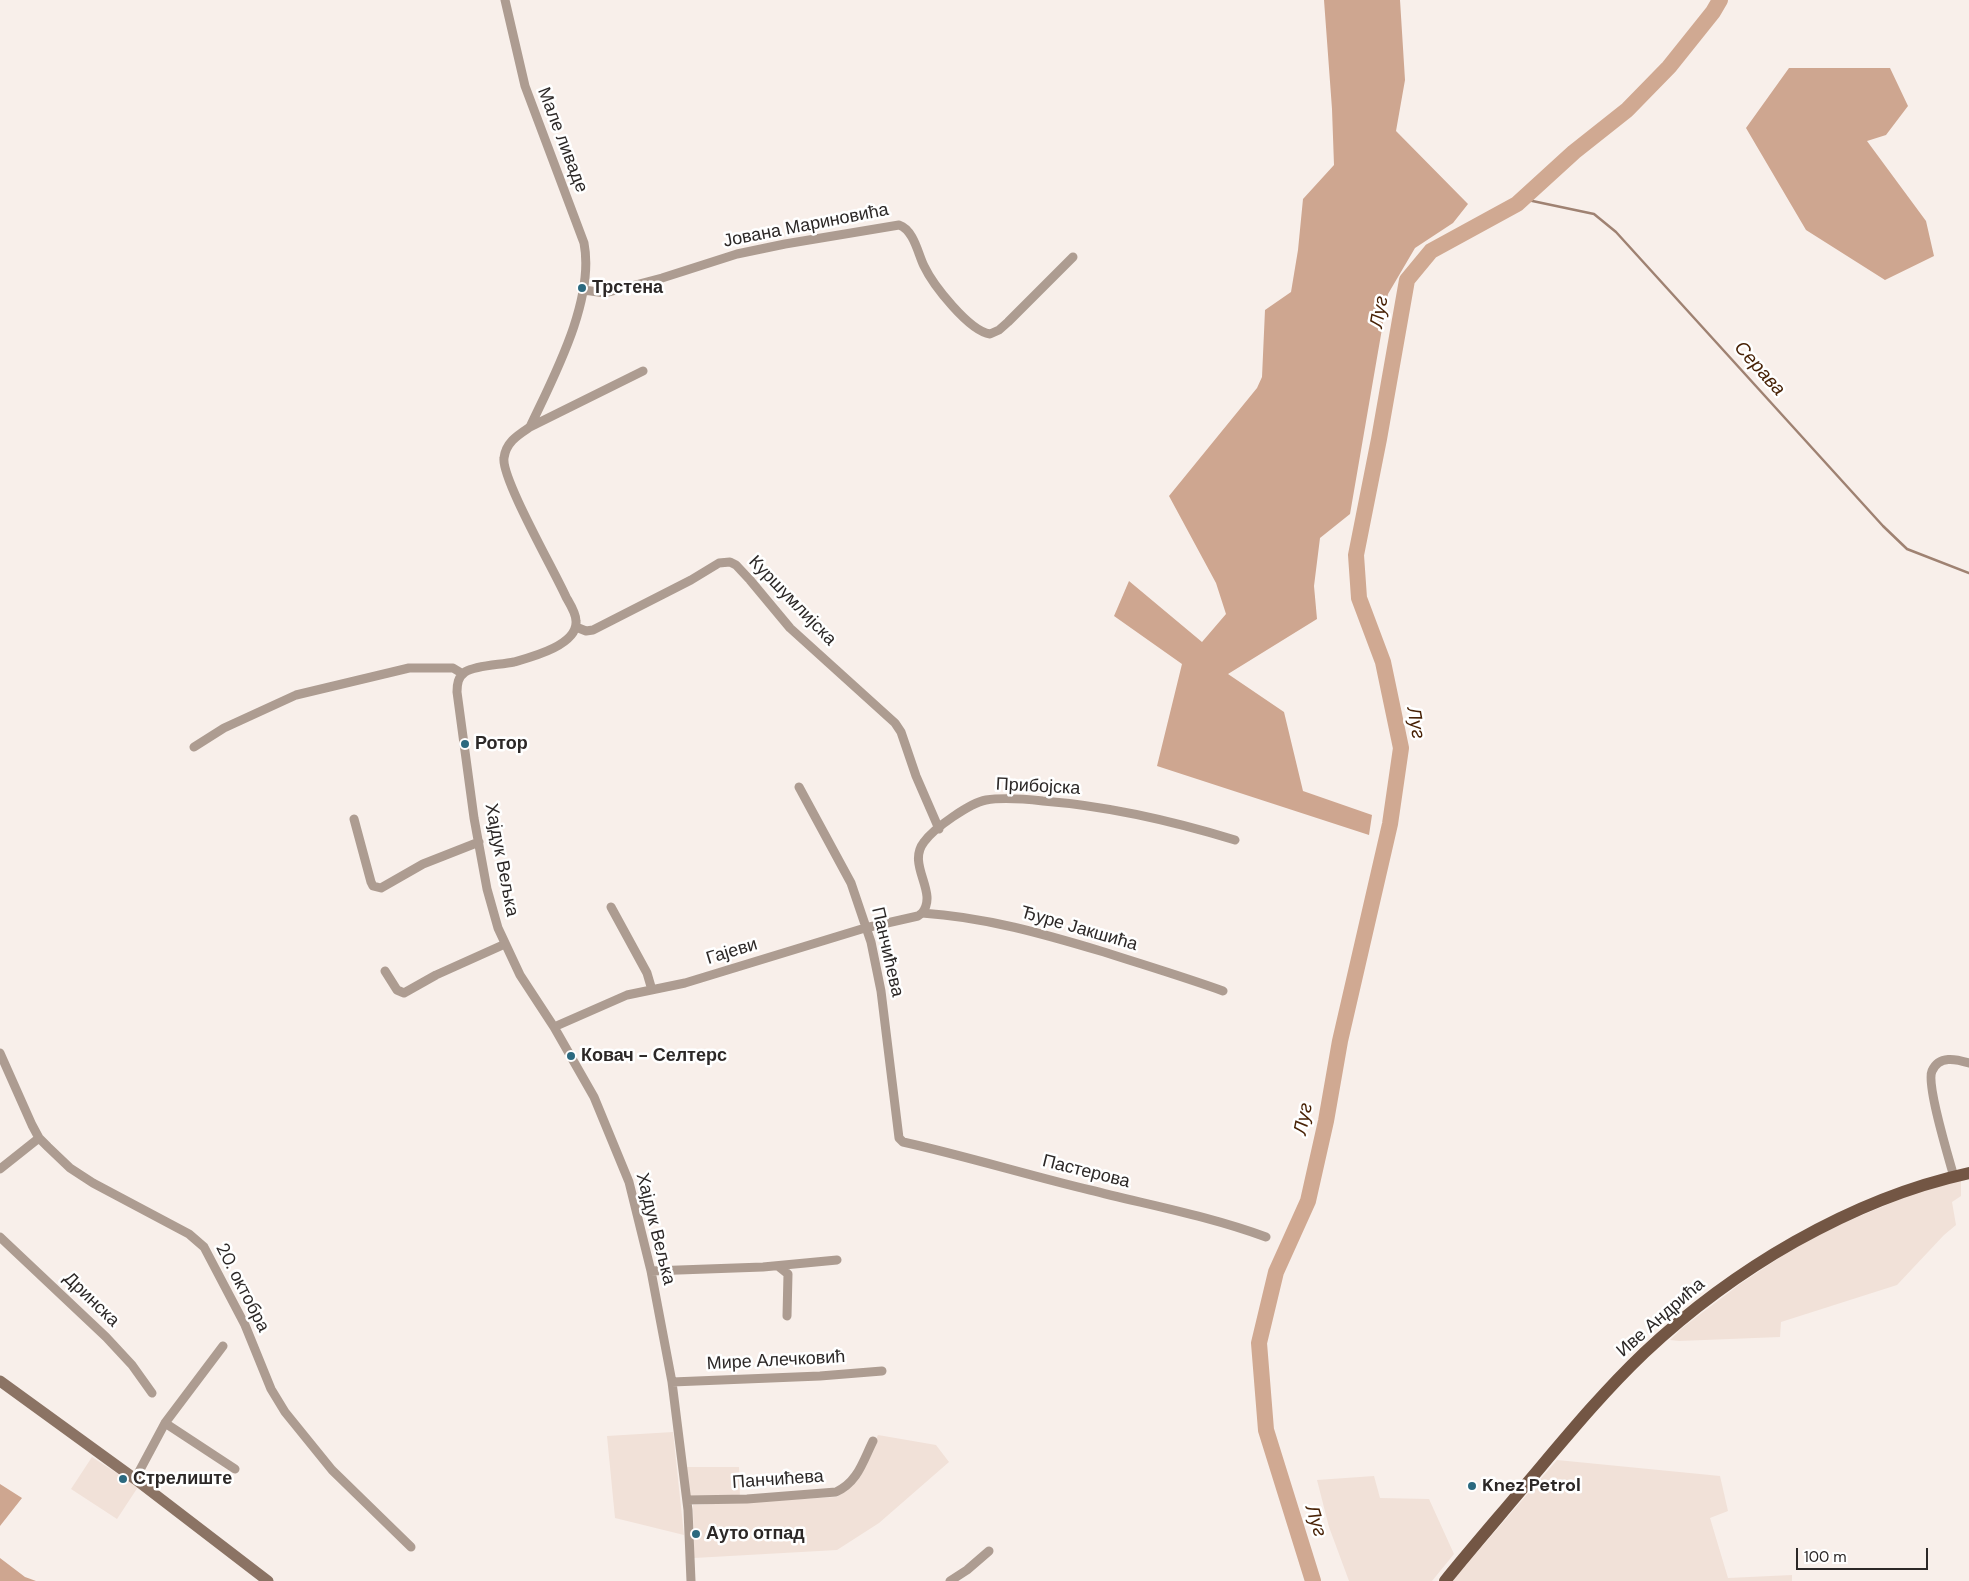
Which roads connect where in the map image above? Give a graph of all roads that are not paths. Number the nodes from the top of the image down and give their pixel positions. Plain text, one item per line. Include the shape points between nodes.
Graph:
1 (505, 0) edge
2 (1073, 257) dead end
3 (584, 290) junction
4 (643, 371) dead end
5 (530, 427) junction
6 (576, 628) junction
7 (463, 674) junction
8 (194, 747) dead end
9 (799, 787) dead end
10 (354, 819) dead end
11 (938, 829) junction
12 (1235, 840) dead end
13 (479, 842) junction
14 (611, 907) dead end
15 (922, 913) junction
16 (865, 928) junction
17 (505, 944) junction
18 (385, 972) dead end
19 (652, 990) junction
20 (1223, 991) dead end
21 (554, 1027) junction
22 (0, 1053) edge
23 (1969, 1063) edge
24 (39, 1138) junction
25 (898, 1138) joint
26 (0, 1169) edge
27 (1969, 1173) edge
28 (1954, 1177) junction
29 (1266, 1237) dead end
30 (1, 1241) edge
31 (837, 1260) dead end
32 (778, 1266) junction
33 (651, 1271) junction
34 (787, 1316) dead end
35 (223, 1346) dead end
36 (882, 1371) dead end
37 (0, 1381) edge
38 (672, 1382) junction
39 (152, 1393) dead end
40 (166, 1423) junction
41 (873, 1440) dead end
42 (236, 1469) dead end
43 (135, 1479) junction
44 (687, 1500) junction
45 (411, 1547) dead end
46 (989, 1551) dead end
47 (268, 1581) edge
48 (691, 1581) edge
49 (950, 1581) edge
50 (1444, 1581) edge

1 - 3 street, Мале ливаде via 525,86 584,242
2 - 3 street, Јована Мариновића via 1008,322 990,334 979,330 942,294 924,267 911,236 899,225 737,254 605,293
3 - 5 street via 562,358
4 - 5 street
5 - 6 street via 511,442 504,458 506,468 572,609
6 - 7 street via 572,637 561,645 514,662 469,670
6 - 11 street, Куршумлијска via 593,630 719,563 733,563 790,628 895,723
7 - 8 street via 453,668 409,668 296,696 224,728
7 - 13 street, Хајдук Вељка via 457,684 457,692
9 - 16 street, Панчићева via 851,883
10 - 13 street via 371,882 381,888 423,864
11 - 12 street, Прибојска via 982,801 1032,800 1119,811
11 - 15 street, Прибојска via 924,841 917,856 927,898
13 - 17 street, Хајдук Вељка via 487,889
14 - 19 street via 647,973
15 - 16 street, Гајеви
15 - 20 street, Ђуре Јакшића via 1022,928
16 - 19 street, Гајеви via 685,983
16 - 25 street, Панчићева via 881,991
17 - 18 street via 404,993 397,990
17 - 21 street, Хајдук Вељка via 520,975
19 - 21 street, Гајеви via 626,995
21 - 33 street, Хајдук Вељка via 594,1097 629,1182
22 - 24 street, 20. октобра
23 - 28 street via 1948,1059 1936,1065 1931,1073 1937,1113
24 - 26 street
24 - 45 street, 20. октобра via 70,1168 189,1234 204,1247 285,1412 332,1470
25 - 29 street, Пастерова via 903,1142 1060,1183 1210,1219
27 - 28 main road, Иве Андрића
28 - 50 main road, Иве Андрића via 1883,1200 1819,1229 1759,1263 1706,1300 1602,1396
30 - 39 street, Дринска via 106,1337
31 - 32 street
32 - 33 street
32 - 34 street via 788,1274
33 - 38 street, Хајдук Вељка
35 - 40 street
36 - 38 street, Мире Алечковић
37 - 43 main road
38 - 44 street, Хајдук Вељка
40 - 42 street
40 - 43 street
41 - 44 street, Панчићева via 856,1478 836,1492
43 - 47 main road
44 - 48 street, Хајдук Вељка
46 - 49 street

